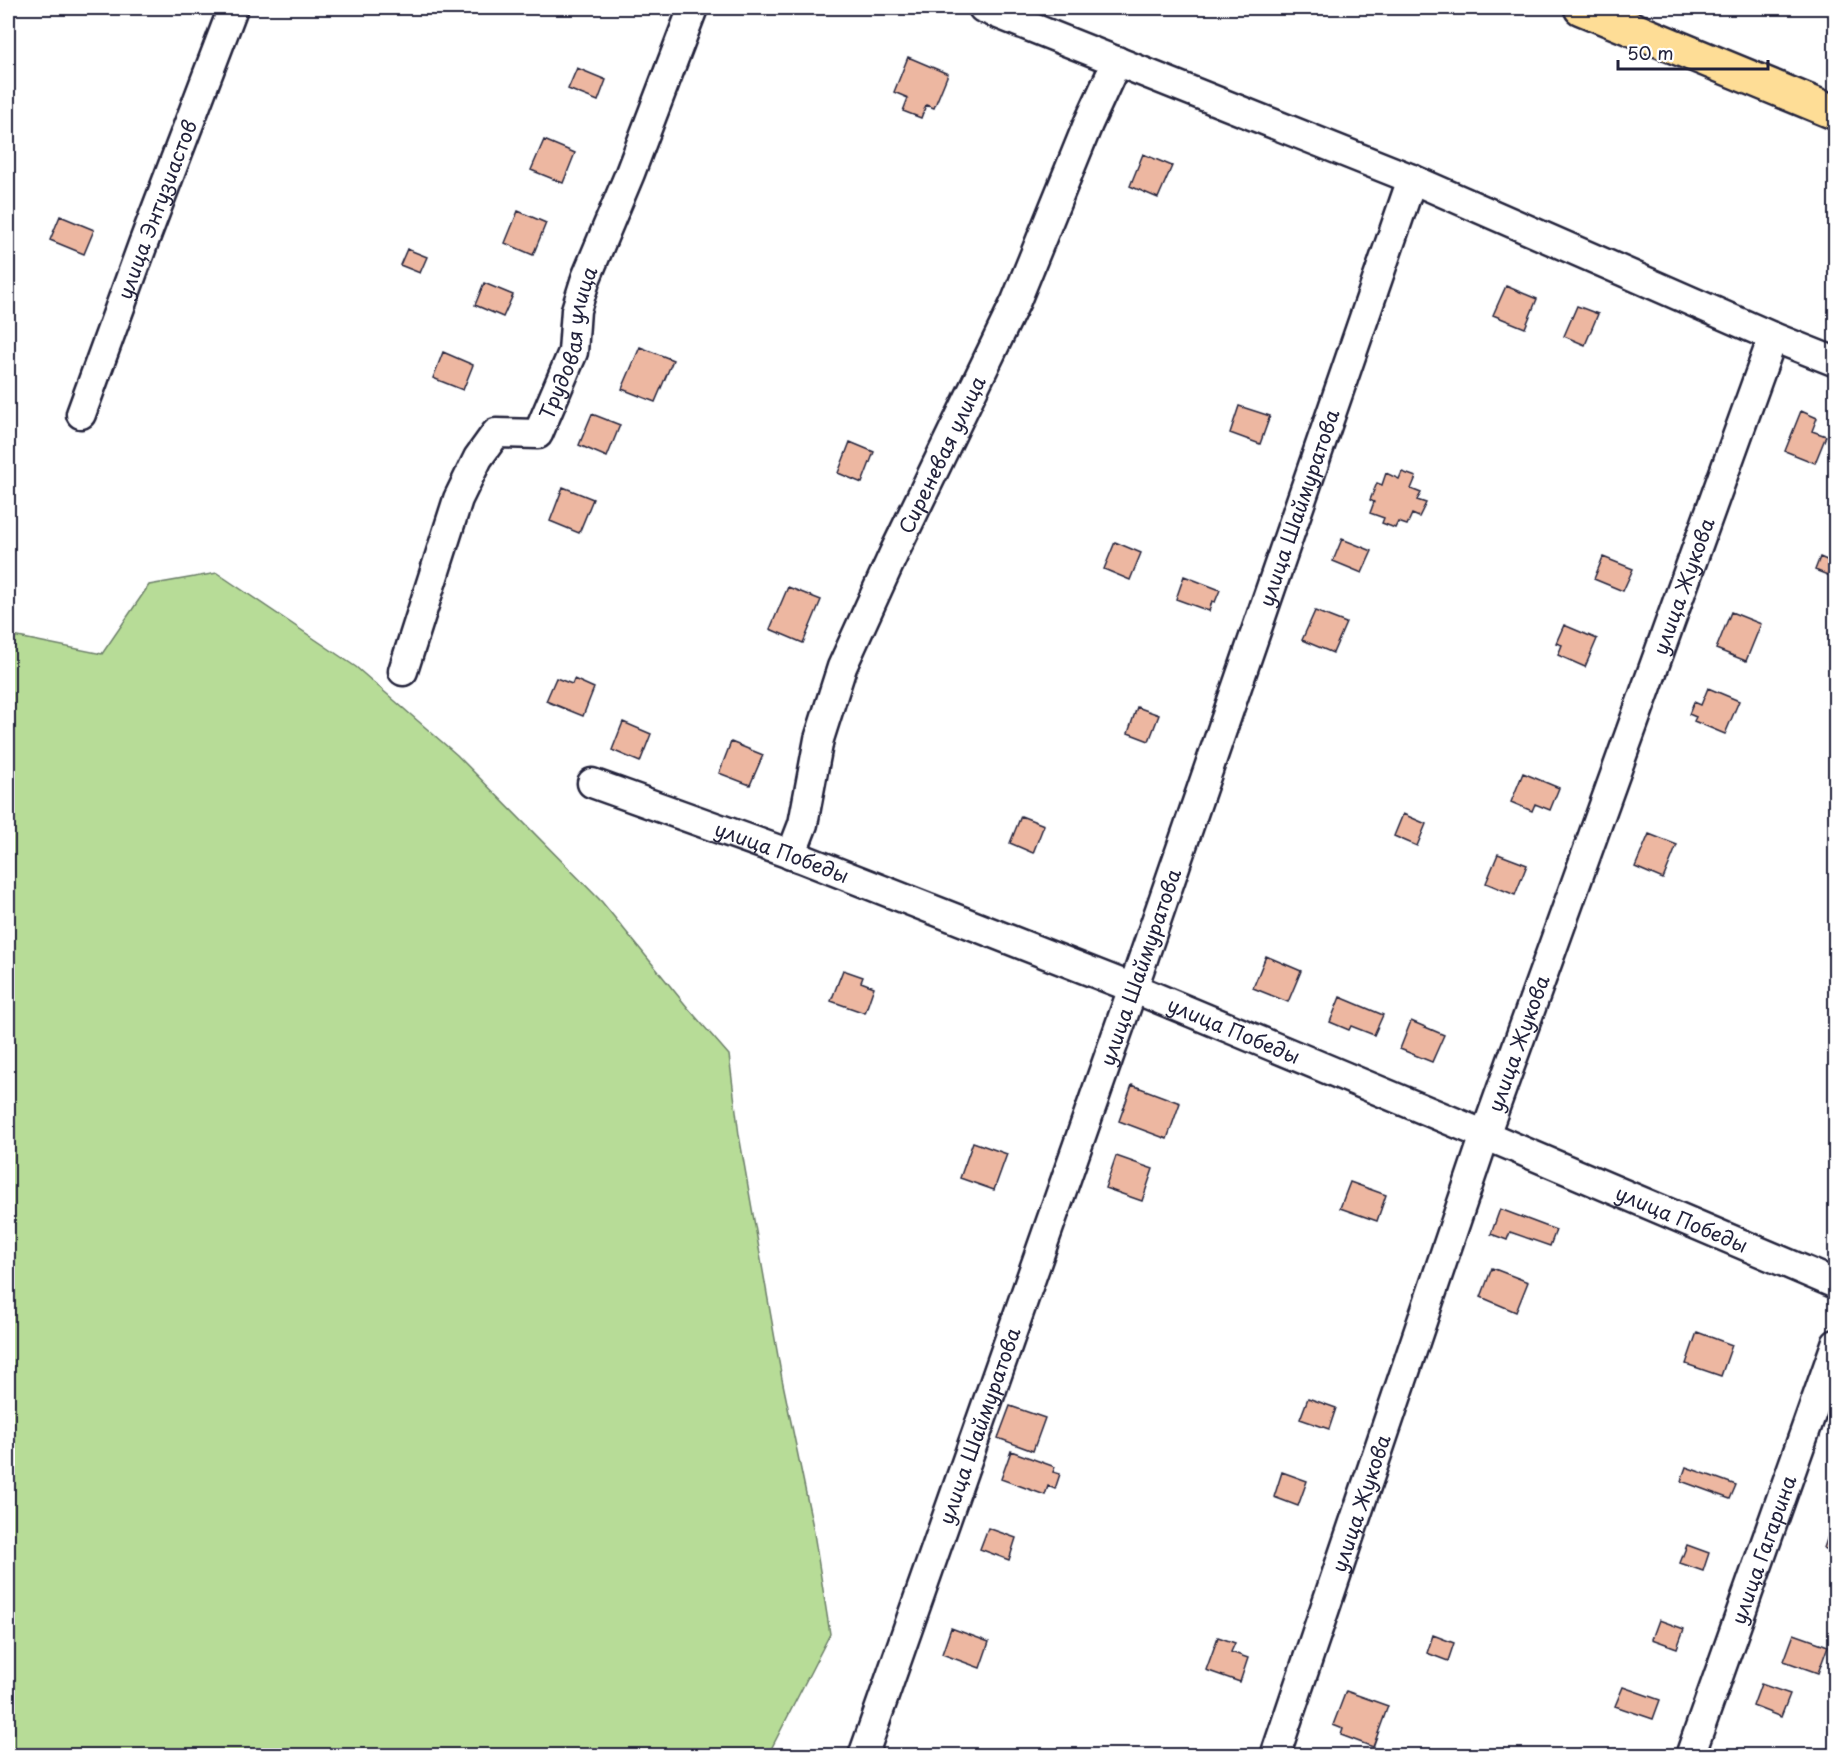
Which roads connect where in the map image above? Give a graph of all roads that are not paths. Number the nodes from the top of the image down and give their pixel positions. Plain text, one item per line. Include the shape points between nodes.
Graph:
1 (233, 8) edge
2 (693, 8) edge
3 (983, 8) edge
4 (1581, 8) edge
5 (1117, 61) junction
6 (1836, 113) edge
7 (1412, 179) junction
8 (1773, 337) junction
9 (1836, 362) edge
10 (81, 414) dead end
11 (403, 671) dead end
12 (592, 783) dead end
13 (791, 855) junction
14 (1133, 988) junction
15 (1485, 1135) junction
16 (1836, 1284) edge
17 (1836, 1344) edge
18 (863, 1755) edge
19 (1275, 1755) edge
20 (1690, 1755) edge

1 - 10 street, улица Энтузиастов
2 - 11 street, Трудовая улица via 586,278 576,310 573,352 538,434 496,433 478,459 458,499
3 - 5 street
4 - 6 main road
5 - 7 street
5 - 13 street, Сиреневая улица via 1016,301 842,667 819,739 803,824
7 - 8 street
7 - 14 street, улица Шаймуратова
8 - 9 street
8 - 15 street, улица Жукова
12 - 13 street, улица Победы
13 - 14 street, улица Победы
14 - 15 street, улица Победы
14 - 18 street, улица Шаймуратова
15 - 16 street, улица Победы
15 - 19 street, улица Жукова
17 - 20 street, улица Гагарина

